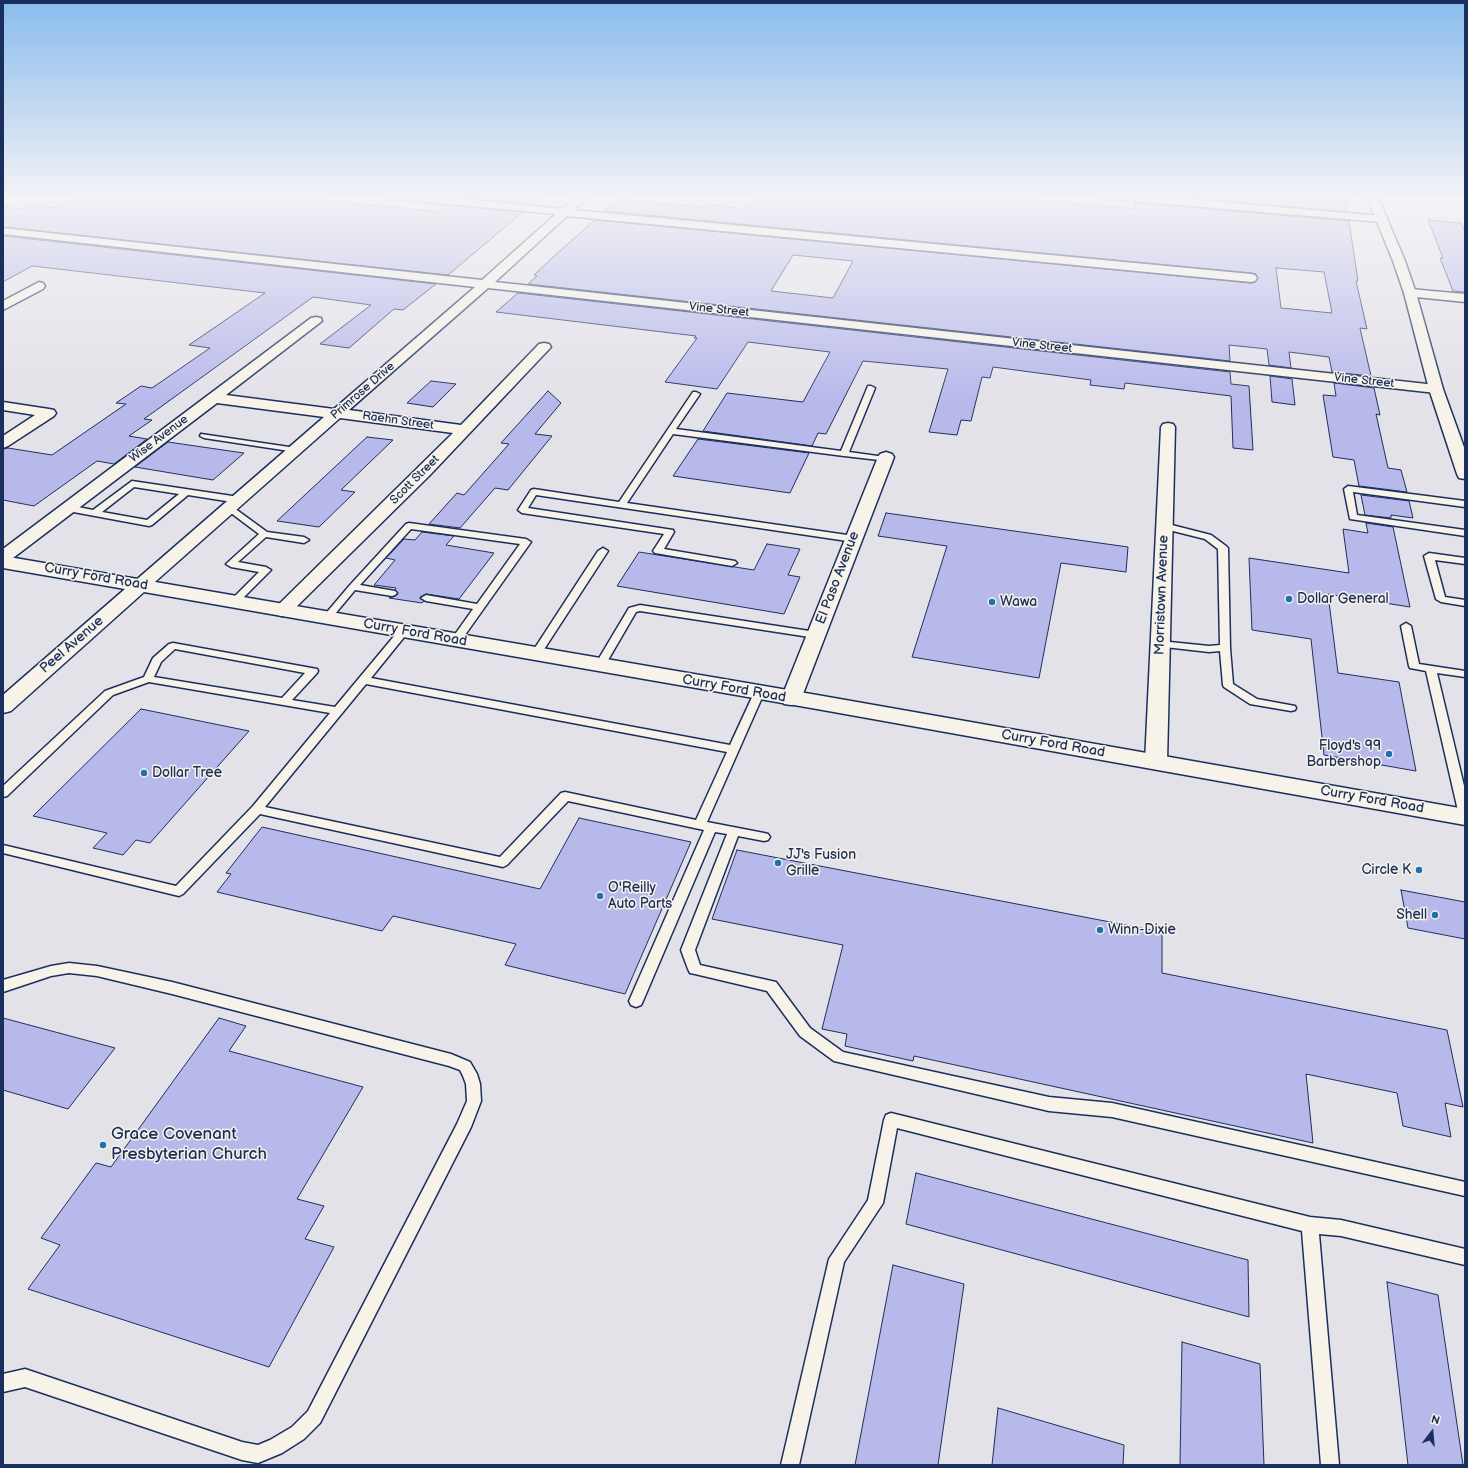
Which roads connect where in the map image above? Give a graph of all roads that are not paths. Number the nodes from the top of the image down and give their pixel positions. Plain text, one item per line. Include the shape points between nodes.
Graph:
1 (299, 264) edge
2 (508, 264) edge
3 (1100, 264) edge
4 (1400, 264) edge
5 (1251, 278) dead end
6 (485, 284) junction
7 (39, 286) dead end
8 (1410, 293) junction
9 (1465, 298) edge
10 (3, 306) edge
11 (316, 320) dead end
12 (544, 347) dead end
13 (870, 388) dead end
14 (1436, 390) junction
15 (696, 394) dead end
16 (213, 398) junction
17 (3, 406) edge
18 (337, 414) junction
19 (1168, 427) dead end
20 (464, 430) junction
21 (671, 431) junction
22 (204, 436) dead end
23 (3, 443) edge
24 (296, 450) junction
25 (844, 454) junction
26 (885, 458) joint
27 (1465, 474) edge
28 (186, 492) junction
29 (234, 504) junction
30 (622, 504) junction
31 (1465, 504) edge
32 (68, 508) junction
33 (94, 513) junction
34 (1164, 526) junction
35 (1465, 533) edge
36 (264, 534) junction
37 (854, 539) junction
38 (304, 540) dead end
39 (603, 551) dead end
40 (3, 557) edge
41 (1465, 561) edge
42 (3, 562) edge
43 (732, 563) dead end
44 (141, 585) junction
45 (353, 587) junction
46 (392, 593) dead end
47 (426, 598) dead end
48 (234, 602) junction
49 (1465, 603) edge
50 (479, 608) junction
51 (282, 610) junction
52 (327, 618) junction
53 (1406, 626) dead end
54 (404, 631) junction
55 (816, 636) junction
56 (456, 640) junction
57 (1160, 644) junction
58 (1225, 648) junction
59 (536, 654) junction
60 (600, 665) junction
61 (1431, 669) junction
62 (1465, 674) edge
63 (148, 679) junction
64 (364, 680) junction
65 (759, 693) junction
66 (791, 699) junction
67 (284, 702) junction
68 (3, 706) edge
69 (1291, 708) dead end
70 (338, 711) junction
71 (733, 749) junction
72 (1156, 762) junction
73 (3, 793) edge
74 (257, 809) junction
75 (1465, 816) edge
76 (705, 826) junction
77 (734, 831) junction
78 (764, 836) dead end
79 (3, 849) edge
80 (6, 987) edge
81 (636, 1001) dead end
82 (1465, 1189) edge
83 (1310, 1225) junction
84 (1465, 1257) edge
85 (3, 1383) edge
86 (790, 1465) edge
87 (1330, 1465) edge

1 - 6 street, Vine Street
2 - 6 street, Primrose Drive
3 - 5 street
4 - 8 street
6 - 14 street, Vine Street
6 - 18 street, Primrose Drive
7 - 10 street
8 - 9 street
8 - 14 street
11 - 16 street, Wise Avenue
12 - 20 street, Scott Street
13 - 25 lane
14 - 27 street
15 - 21 lane
16 - 18 street, Raehn Street
16 - 32 street, Wise Avenue
17 - 23 street via 48,413
18 - 20 street, Raehn Street
18 - 24 street, Primrose Drive
19 - 34 street, Morristown Avenue
20 - 51 street, Scott Street
21 - 25 lane
21 - 30 lane
22 - 24 lane
24 - 29 street, Primrose Drive
25 - 26 lane
26 - 37 street, El Paso Avenue
28 - 29 lane
28 - 33 lane via 132,484
28 - 33 lane via 149,523
29 - 36 lane
29 - 44 street, Primrose Drive
30 - 37 lane
30 - 43 lane via 534,492 522,510 670,532 658,551
31 - 35 lane via 1348,489 1353,518
32 - 33 lane
32 - 40 street, Wise Avenue
34 - 57 street, Morristown Avenue
34 - 58 lane via 1208,537 1223,548
36 - 38 lane
36 - 48 lane via 230,564 266,570
37 - 55 street, El Paso Avenue
39 - 59 lane
41 - 49 lane via 1429,556 1441,600
42 - 44 street, Curry Ford Road
44 - 48 street, Curry Ford Road
44 - 68 street, Peel Avenue
45 - 46 lane
45 - 50 lane via 409,526 526,542
45 - 52 lane
47 - 50 lane
48 - 51 street, Curry Ford Road
50 - 56 lane
51 - 52 street, Curry Ford Road
52 - 54 street, Curry Ford Road
53 - 61 lane via 1414,666
54 - 56 street, Curry Ford Road
54 - 64 lane
55 - 60 lane via 640,608 632,610
55 - 66 street, El Paso Avenue
56 - 59 street, Curry Ford Road
57 - 58 lane
57 - 72 street, Morristown Avenue
58 - 69 lane via 1228,685 1254,702
59 - 60 street, Curry Ford Road
60 - 65 street, Curry Ford Road
61 - 62 lane
61 - 75 lane
63 - 67 lane
63 - 67 lane via 157,660 173,646 313,671
63 - 73 lane via 109,693
64 - 70 lane
64 - 71 lane
65 - 66 street, Curry Ford Road
65 - 71 lane
66 - 72 street, Curry Ford Road
67 - 70 lane
70 - 74 lane
71 - 76 lane
72 - 75 street, Curry Ford Road
74 - 76 lane via 503,862 565,796
74 - 79 lane via 179,891
76 - 77 lane
76 - 81 lane
77 - 78 lane
77 - 82 lane via 688,950 695,969 771,986 805,1032 839,1057 1049,1104 1112,1110
80 - 85 lane via 51,971 69,968 96,971 172,988 451,1060 465,1066 470,1074 474,1101 314,1417 298,1433 276,1447 258,1454 242,1451 25,1378
83 - 84 lane via 1341,1228
83 - 86 lane via 891,1120 875,1203 837,1259
83 - 87 lane

